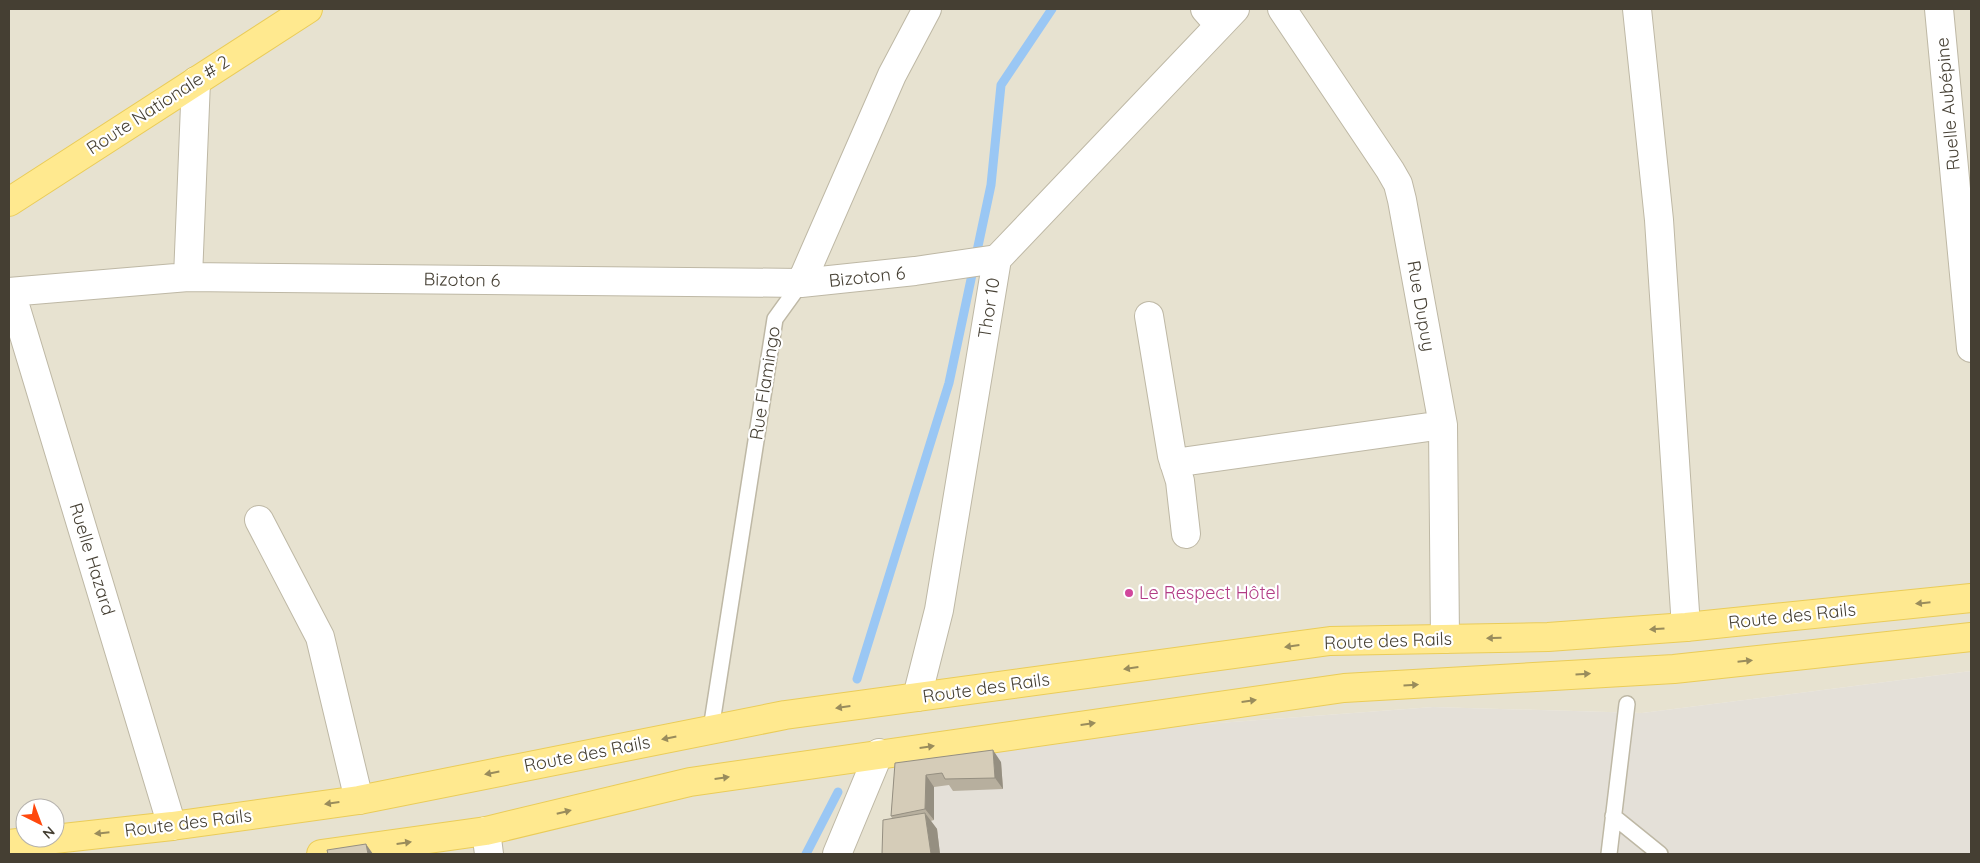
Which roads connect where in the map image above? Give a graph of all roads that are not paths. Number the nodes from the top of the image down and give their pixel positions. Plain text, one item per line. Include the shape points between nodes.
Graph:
1 (308, 9) edge
2 (927, 9) edge
3 (1282, 9) edge
4 (1637, 9) edge
5 (1939, 9) edge
6 (1220, 14) edge
7 (196, 81) junction
8 (9, 202) edge
9 (997, 258) junction
10 (188, 277) junction
11 (801, 284) junction
12 (10, 292) edge
13 (1149, 316) dead end
14 (1971, 348) edge
15 (1443, 426) junction
16 (1174, 463) junction
17 (259, 520) dead end
18 (1186, 534) dead end
19 (1971, 598) edge
20 (1686, 627) junction
21 (1971, 637) edge
22 (1445, 640) junction
23 (904, 699) junction
24 (1627, 704) dead end
25 (711, 729) junction
26 (879, 753) junction
27 (359, 800) junction
28 (1613, 816) junction
29 (172, 826) junction
30 (488, 843) edge
31 (9, 844) edge
32 (321, 854) edge
33 (837, 854) edge
34 (1609, 854) edge
35 (1660, 854) edge

1 - 7 main road, Route Nationale # 2
2 - 11 street, Rue Flamingo via 892,75
3 - 15 street, Rue Dupuy via 1398,184
4 - 20 street via 1659,220
5 - 14 street, Ruelle Aubépine
6 - 9 street, Thor 10
7 - 8 main road, Route Nationale # 2
7 - 10 street
9 - 11 street, Bizoton 6
9 - 23 street, Thor 10 via 939,610
10 - 11 street, Bizoton 6
10 - 12 street, Bizoton 6
11 - 25 lane, Rue Flamingo via 775,318
12 - 29 street, Ruelle Hazard
13 - 16 street
15 - 16 street
15 - 22 street, Rue Dupuy
16 - 18 street via 1180,481
17 - 27 street via 320,637
19 -> 20 main road, Route des Rails
20 -> 22 main road, Route des Rails via 1548,637
26 -> 21 main road via 1344,688 1674,669
22 -> 23 main road, Route des Rails via 1330,641
23 -> 25 main road, Route des Rails
24 - 28 lane
25 -> 27 main road, Route des Rails
30 -> 26 main road via 690,782
26 - 33 street
27 -> 29 main road, Route des Rails
28 - 34 lane
28 - 35 lane
29 -> 31 main road, Route des Rails
32 -> 30 main road

